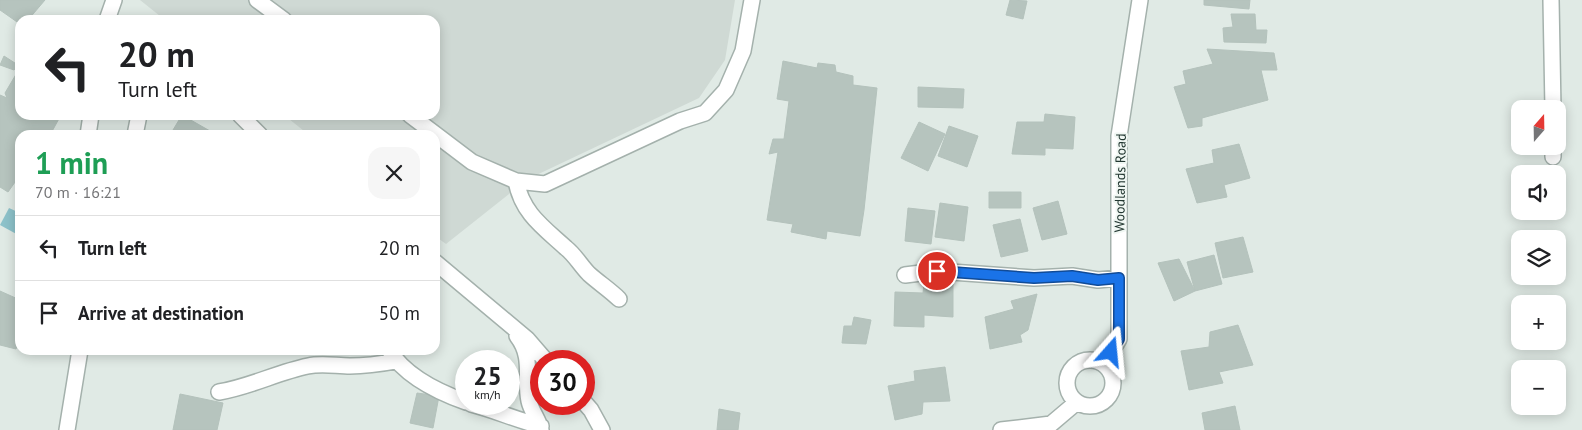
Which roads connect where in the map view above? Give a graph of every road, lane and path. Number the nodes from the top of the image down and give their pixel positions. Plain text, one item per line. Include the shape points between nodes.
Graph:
1 (114, 0) edge
2 (257, 0) edge
3 (752, 0) edge
4 (1140, 0) edge
5 (1550, 0) edge
6 (109, 15) edge
7 (277, 15) edge
8 (1553, 100) edge
9 (245, 120) edge
10 (417, 120) edge
11 (255, 130) edge
12 (430, 130) edge
13 (440, 138) edge
14 (516, 181) junction
15 (440, 266) edge
16 (905, 275) dead end
17 (1119, 278) junction
18 (620, 299) dead end
19 (506, 324) junction
20 (536, 350) edge
21 (79, 355) edge
22 (393, 355) edge
23 (1104, 364) junction
24 (219, 392) dead end
25 (455, 397) edge
26 (1077, 402) junction
27 (504, 415) edge
28 (594, 415) edge
29 (541, 428) edge
30 (67, 430) edge
31 (602, 430) edge
32 (1001, 430) edge

1 - 6 street
2 - 7 street
3 - 14 street via 743,52 726,90 705,113 545,184
4 - 17 street, Woodlands Road via 1120,136
5 - 8 street
9 - 11 street
10 - 12 street
13 - 14 street via 472,162
14 - 18 street via 518,195 545,231
15 - 19 street
16 - 17 street via 937,271 1034,278
17 - 23 street, Woodlands Road via 1119,339
19 - 20 street
19 - 29 street via 525,351 529,402
21 - 30 street
22 - 24 street via 374,365 307,366 240,389
22 - 25 street via 424,382
23 - 26 street via 1112,373 1114,385 1110,396 1100,404 1088,406
23 - 26 street via 1092,360 1080,362 1071,369 1067,381 1069,393
26 - 32 street via 1051,424
27 - 29 street
28 - 31 street

